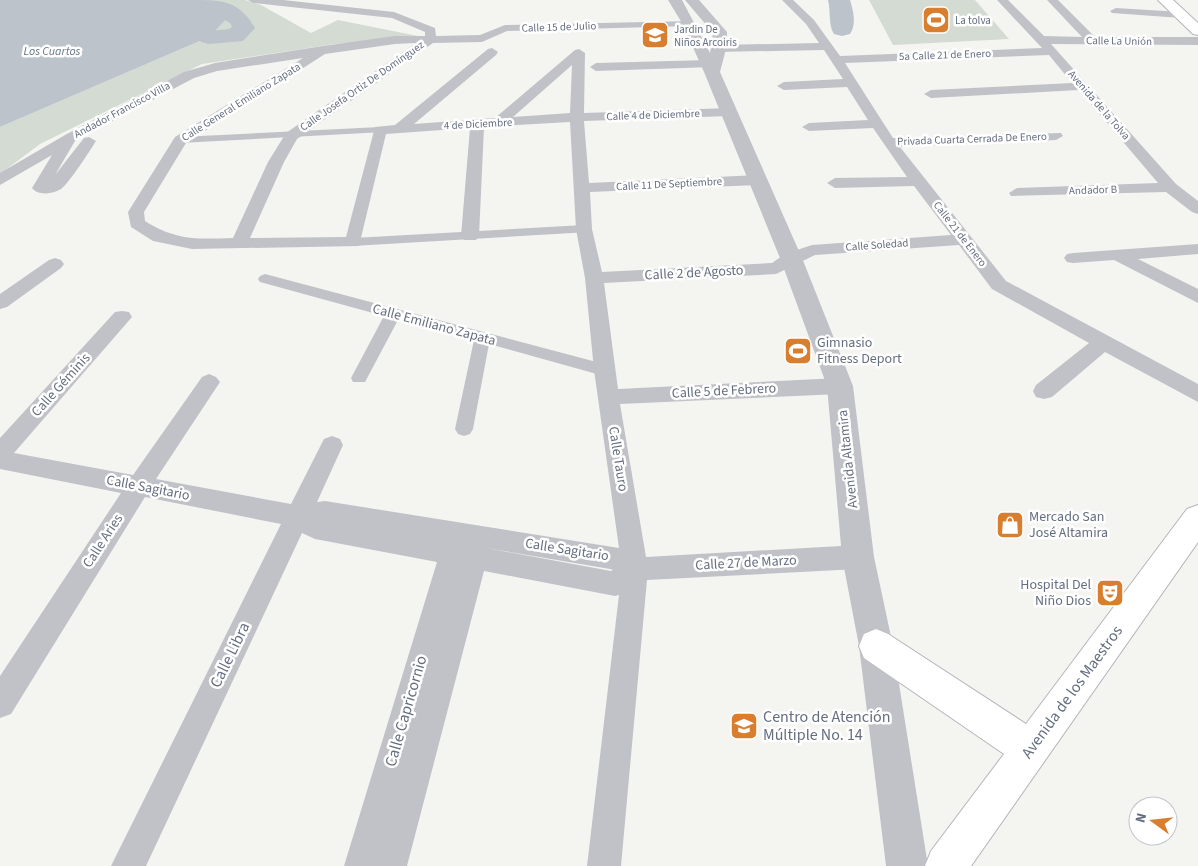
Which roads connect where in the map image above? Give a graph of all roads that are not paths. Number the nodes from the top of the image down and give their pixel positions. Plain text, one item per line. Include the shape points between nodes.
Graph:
1 (253, 0) edge
2 (361, 0) edge
3 (675, 0) edge
4 (692, 0) edge
5 (787, 0) edge
6 (1002, 0) edge
7 (1052, 0) edge
8 (1165, 0) edge
9 (1116, 11) dead end
10 (394, 15) junction
11 (1181, 15) junction
12 (689, 22) junction
13 (1198, 31) edge
14 (430, 39) junction
15 (1039, 40) junction
16 (1092, 40) junction
17 (1198, 41) edge
18 (323, 50) junction
19 (1052, 51) junction
20 (492, 52) dead end
21 (833, 53) junction
22 (713, 62) junction
23 (596, 67) dead end
24 (238, 70) dead end
25 (850, 83) junction
26 (784, 86) dead end
27 (1082, 86) junction
28 (931, 94) dead end
29 (729, 112) junction
30 (577, 118) junction
31 (498, 123) junction
32 (477, 124) junction
33 (877, 124) junction
34 (401, 127) junction
35 (809, 128) dead end
36 (380, 130) junction
37 (294, 134) junction
38 (1056, 136) dead end
39 (70, 138) junction
40 (89, 140) dead end
41 (180, 140) junction
42 (889, 143) junction
43 (0, 180) edge
44 (758, 180) junction
45 (918, 181) junction
46 (835, 183) dead end
47 (1170, 187) junction
48 (580, 188) junction
49 (1017, 193) dead end
50 (1198, 209) edge
51 (584, 229) junction
52 (470, 236) junction
53 (964, 239) junction
54 (353, 242) junction
55 (239, 244) junction
56 (1198, 250) edge
57 (1116, 255) junction
58 (791, 258) junction
59 (1073, 258) dead end
60 (55, 264) dead end
61 (594, 278) junction
62 (265, 279) dead end
63 (1198, 297) edge
64 (0, 303) edge
65 (393, 314) junction
66 (122, 317) dead end
67 (482, 338) junction
68 (1103, 343) junction
69 (604, 370) junction
70 (359, 378) dead end
71 (209, 382) dead end
72 (840, 386) junction
73 (1044, 392) dead end
74 (1198, 394) edge
75 (608, 397) junction
76 (464, 429) dead end
77 (332, 445) dead end
78 (0, 453) edge
79 (0, 460) edge
80 (139, 486) junction
81 (297, 516) junction
82 (1198, 518) edge
83 (463, 557) junction
84 (858, 558) junction
85 (635, 569) junction
86 (876, 646) junction
87 (0, 703) edge
88 (1030, 749) junction
89 (128, 866) edge
90 (361, 866) edge
91 (390, 866) edge
92 (604, 866) edge
93 (907, 866) edge
94 (946, 866) edge

1 - 10 street
2 - 10 street
3 - 12 street, Avenida Altamira
4 - 22 street, Avenida Altamira via 720,32
5 - 21 street, Calle 21 de Enero via 810,22
6 - 15 street, Avenida de la Tolva
7 - 16 street
8 - 11 main road
9 - 11 street
10 - 14 street via 431,30
11 - 13 main road
12 - 14 street, Calle 15 de Julio via 505,28 482,38
12 - 22 street, Avenida Altamira
14 - 18 street, Calle 15 de Julio via 395,40
14 - 37 street, Calle Josefa Ortiz De Domínguez
15 - 16 street, Calle La Unión
15 - 19 street, Avenida de la Tolva
16 - 17 street, Calle La Unión
18 - 39 street, Andador Francisco Villa via 215,67 189,75
18 - 41 street, Calle General Emiliano Zapata
19 - 21 street, 5a Calle 21 de Enero
19 - 27 street, Avenida de la Tolva
20 - 34 street
21 - 22 street, 5a Calle 21 de Enero
21 - 25 street, Calle 21 de Enero
22 - 23 street
22 - 29 street, Avenida Altamira
24 - 39 street, Andador Francisco Villa via 204,76 137,115
25 - 26 street
25 - 33 street, Calle 21 de Enero
27 - 28 street
27 - 47 street, Avenida de la Tolva
29 - 30 street, Calle 4 de Diciembre
29 - 44 street, Avenida Altamira
30 - 31 street, 4 de Diciembre
30 - 31 street, Calle Tauro via 579,53
30 - 48 street, Calle Tauro
31 - 32 street, 4 de Diciembre
32 - 34 street, 4 de Diciembre
32 - 52 street
33 - 35 street
33 - 42 street, Calle 21 de Enero
34 - 36 street, 4 de Diciembre
36 - 37 street
36 - 54 street
37 - 41 street
37 - 55 street via 276,162
38 - 42 street, Privada Cuarta Cerrada De Enero
39 - 40 street via 40,188 56,185
39 - 43 street
41 - 55 street, Calle General Emiliano Zapata via 136,212 137,223 159,237 192,244
42 - 45 street, Calle 21 de Enero
44 - 48 street, Calle 11 De Septiembre
44 - 58 street, Avenida Altamira
45 - 46 street
45 - 53 street, Calle 21 de Enero
47 - 49 street, Andador B
47 - 50 street, Avenida de la Tolva
48 - 51 street, Calle Tauro
51 - 52 street
51 - 61 street, Calle Tauro
52 - 54 street
53 - 58 street, Calle Soledad via 812,250
53 - 68 street, Calle 21 de Enero via 999,285
54 - 55 street
56 - 57 street
57 - 59 street
57 - 63 street
58 - 61 street, Calle 2 de Agosto via 776,268
58 - 72 street, Avenida Altamira
60 - 64 street
61 - 69 street, Calle Tauro
62 - 65 street, Calle Emiliano Zapata
65 - 67 street, Calle Emiliano Zapata
65 - 70 street
66 - 78 street, Calle Géminis
67 - 69 street, Calle Emiliano Zapata
67 - 76 street
68 - 73 street
68 - 74 street, Calle 21 de Enero
69 - 75 street, Calle Tauro
71 - 80 street, Calle Aries
72 - 75 street, Calle 5 de Febrero
72 - 84 street, Avenida Altamira
75 - 85 street, Calle Tauro
77 - 81 street, Calle Libra
79 - 80 street, Calle Sagitario
80 - 81 street, Calle Sagitario
80 - 87 street, Calle Aries
81 - 83 street, Calle Sagitario via 315,528
81 - 85 street, Calle Sagitario via 325,511 614,558
81 - 89 street, Calle Libra
82 - 88 main road, Avenida de los Maestros
83 - 85 street, Calle Sagitario via 615,584
83 - 90 street, Calle Capricornio
83 - 91 street, Calle Capricornio
84 - 85 street, Calle 27 de Marzo
84 - 86 street, Avenida Altamira
85 - 92 street, Calle Tauro
86 - 88 main road
86 - 93 street, Avenida Altamira
88 - 94 main road, Avenida de los Maestros

